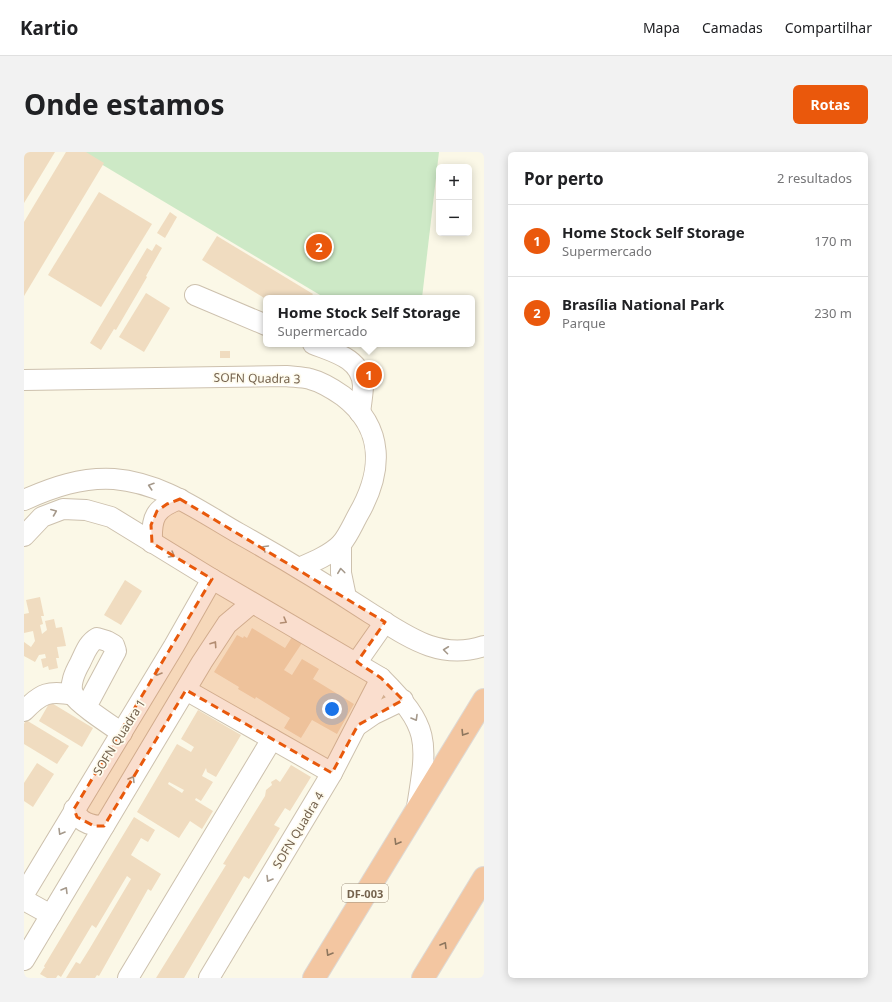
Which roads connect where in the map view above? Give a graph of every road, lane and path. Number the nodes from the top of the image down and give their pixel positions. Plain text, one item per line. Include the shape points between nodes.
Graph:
1 (195, 296) dead end
2 (263, 324) edge
3 (320, 347) edge
4 (24, 380) edge
5 (360, 413) junction
6 (180, 499) junction
7 (24, 500) edge
8 (24, 536) edge
9 (152, 543) junction
10 (341, 544) junction
11 (299, 568) junction
12 (212, 579) junction
13 (346, 598) junction
14 (252, 602) junction
15 (385, 622) junction
16 (174, 646) junction
17 (484, 646) edge
18 (202, 662) junction
19 (357, 662) junction
20 (381, 678) junction
21 (186, 690) junction
22 (403, 700) junction
23 (484, 700) edge
24 (24, 710) edge
25 (358, 725) junction
26 (122, 733) junction
27 (272, 739) junction
28 (332, 773) junction
29 (417, 808) junction
30 (74, 809) junction
31 (104, 826) junction
32 (484, 878) edge
33 (24, 894) edge
34 (24, 900) edge
35 (51, 915) junction
36 (24, 960) edge
37 (128, 978) edge
38 (209, 978) edge
39 (314, 978) edge
40 (423, 978) edge

1 - 2 street
3 - 5 street via 350,359 357,366 363,384
4 - 5 street, SOFN Quadra 3 via 286,376 311,379 332,388 352,403
5 - 10 street, SOFN Quadra 3 via 368,422 376,444 377,464 364,506
6 -> 7 street via 150,485 115,479 88,479 50,488
6 - 9 street via 167,504 157,512 152,525
11 -> 6 street
8 -> 9 street via 42,517 71,509 111,516
9 -> 12 street
10 - 11 street, SOFN Quadra 3
13 -> 10 street via 341,573
11 - 13 street
12 - 14 street
12 - 16 street, SOFN Quadra 1
13 - 15 street
18 -> 14 street via 227,624
14 -> 19 street
17 -> 15 street via 471,651 444,651 410,638
15 - 19 street
16 - 18 street via 191,651
16 -> 26 street, SOFN Quadra 1
18 - 21 street
19 - 20 street
20 - 22 street
20 - 25 street, SOFN Quadra 4
21 - 27 street
31 -> 21 street
22 - 25 street
22 -> 29 street via 417,720 423,740 424,764
23 -> 29 highway, DF-003
24 - 26 street via 46,693 58,692 80,701
25 - 28 street, SOFN Quadra 4
26 - 30 street, SOFN Quadra 1
27 - 28 street
27 - 37 street
28 -> 38 street, SOFN Quadra 4
29 -> 39 highway, DF-003
30 - 31 street via 77,817 85,822 94,826
30 -> 33 street, SOFN Quadra 1
35 -> 31 street
40 -> 32 highway
34 - 35 street
35 - 36 street

